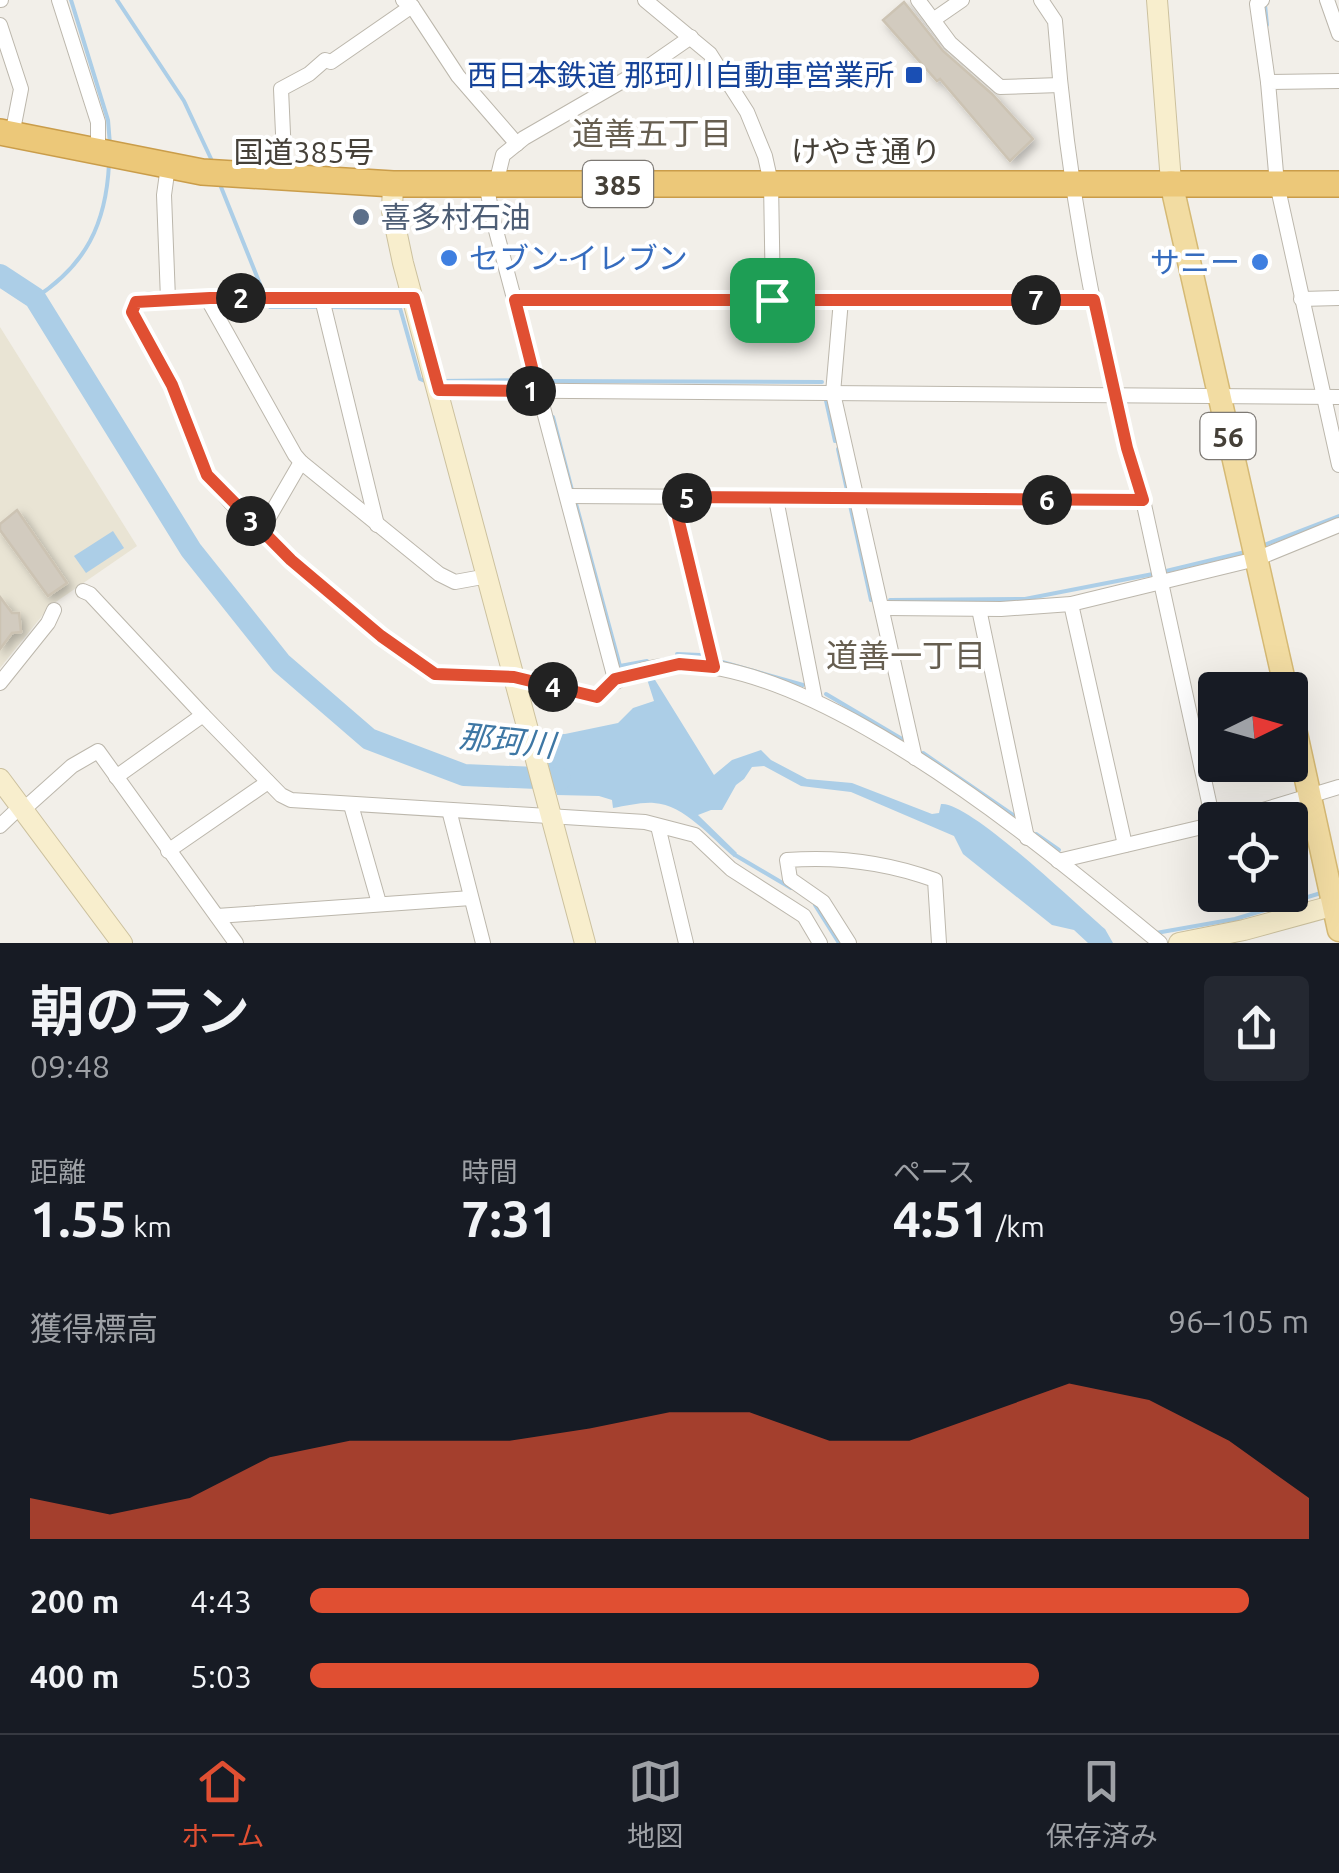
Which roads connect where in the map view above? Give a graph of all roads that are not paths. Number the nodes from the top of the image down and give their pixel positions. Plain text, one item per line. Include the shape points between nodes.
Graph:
1 (59, 0) edge
2 (644, 0) edge
3 (918, 0) edge
4 (962, 0) edge
5 (1041, 0) edge
6 (1157, 0) edge
7 (1262, 0) edge
8 (1327, 0) edge
9 (408, 3) edge
10 (933, 20) junction
11 (0, 24) edge
12 (1339, 34) edge
13 (691, 38) junction
14 (1339, 81) edge
15 (1268, 82) junction
16 (1060, 85) junction
17 (4, 138) edge
18 (517, 144) junction
19 (98, 151) junction
20 (166, 172) junction
21 (285, 178) junction
22 (1172, 182) junction
23 (771, 183) junction
24 (1072, 183) junction
25 (393, 184) junction
26 (492, 184) junction
27 (1276, 184) junction
28 (1339, 184) edge
29 (208, 298) junction
30 (414, 298) junction
31 (1339, 298) edge
32 (168, 299) junction
33 (322, 299) junction
34 (1301, 299) junction
35 (515, 300) junction
36 (772, 300) junction
37 (841, 300) junction
38 (1094, 300) junction
39 (439, 390) junction
40 (538, 391) junction
41 (833, 393) junction
42 (1114, 393) junction
43 (1219, 396) junction
44 (1322, 397) junction
45 (1339, 397) edge
46 (302, 462) junction
47 (1339, 465) edge
48 (566, 496) junction
49 (673, 497) junction
50 (858, 499) junction
51 (776, 500) junction
52 (1143, 500) junction
53 (377, 525) junction
54 (1339, 525) edge
55 (261, 531) junction
56 (1256, 559) junction
57 (488, 576) junction
58 (1160, 580) junction
59 (84, 591) dead end
60 (1071, 604) junction
61 (884, 608) junction
62 (978, 609) junction
63 (54, 610) dead end
64 (714, 667) junction
65 (1282, 672) edge
66 (615, 679) junction
67 (515, 680) junction
68 (0, 683) edge
69 (815, 700) junction
70 (203, 714) junction
71 (915, 758) junction
72 (116, 777) junction
73 (0, 779) edge
74 (268, 782) junction
75 (1307, 782) edge
76 (1339, 787) edge
77 (1310, 796) junction
78 (1209, 802) edge
79 (1290, 802) edge
80 (350, 805) junction
81 (22, 808) junction
82 (449, 810) junction
83 (551, 814) junction
84 (0, 826) edge
85 (658, 826) junction
86 (1198, 829) edge
87 (1027, 839) junction
88 (1125, 846) junction
89 (168, 851) junction
90 (1058, 861) junction
91 (471, 898) junction
92 (380, 904) junction
93 (1336, 905) edge
94 (217, 916) junction
95 (1339, 930) edge
96 (122, 943) edge
97 (236, 943) edge
98 (483, 943) edge
99 (585, 943) edge
100 (686, 943) edge
101 (820, 943) edge
102 (849, 943) edge
103 (939, 943) edge
104 (1160, 943) edge
105 (1179, 943) edge

1 - 19 street via 98,122
2 - 13 street
3 - 10 street
4 - 10 street
5 - 16 street via 1055,21
6 - 22 street
7 - 15 street via 1257,4
8 - 12 street
9 - 18 street via 458,76
9 - 21 street via 331,62 280,89
10 - 16 street via 1000,87
11 - 17 street via 21,89
13 - 18 street
13 - 23 street via 710,54 747,112
14 - 15 street
15 - 27 street
16 - 24 street
17 - 19 highway, 国道385号 / 385
17 - 20 highway, 国道385号 / 385
18 - 26 street via 503,154
19 - 20 highway, 国道385号 / 385
20 - 21 highway, 国道385号 / 385
20 - 25 highway, 国道385号 / 385 via 286,189
20 - 32 street
21 - 25 highway, 国道385号 / 385
22 - 24 highway, けやき通り / 385
22 - 27 highway, けやき通り / 385
22 - 43 main road, 56
23 - 24 highway, けやき通り / 385
23 - 26 highway, けやき通り / 385
23 - 36 street
24 - 38 street
25 - 26 highway, けやき通り / 385
25 - 30 street via 392,211
26 - 35 street
27 - 28 highway, けやき通り / 385
27 - 34 street
29 - 32 street
29 - 33 street
29 - 46 street
30 - 33 street
30 - 39 street
31 - 34 street
32 - 55 street via 136,302 132,312 172,385 207,475
33 - 53 street
34 - 44 street
35 - 36 street
35 - 40 street
36 - 37 street
37 - 38 street
37 - 41 street
38 - 42 street
39 - 40 street
39 - 57 street
40 - 41 street
40 - 48 street
41 - 42 street
41 - 50 street
42 - 43 street
42 - 52 street
43 - 44 street
43 - 56 main road, 56
44 - 45 street
44 - 47 street
46 - 53 street
46 - 55 street
48 - 49 street
48 - 66 street
49 - 51 street
49 - 64 street
50 - 51 street
50 - 52 street
50 - 61 street
51 - 69 street
52 - 58 street
53 - 57 street via 455,582
54 - 56 street
55 - 67 street via 435,674
56 - 58 street
56 - 65 main road, 56
57 - 67 street
58 - 60 street
58 - 78 street
59 - 70 street
60 - 62 street
60 - 88 street
61 - 62 street
61 - 71 street
62 - 87 street
63 - 68 street
64 - 66 street via 679,664
64 - 69 street
66 - 67 street via 597,697
67 - 83 street
69 - 71 street
70 - 72 street
70 - 74 street
71 - 87 street
72 - 81 street via 98,752
72 - 89 street
73 - 81 street
74 - 80 street via 292,800
74 - 89 street
75 - 77 main road
76 - 77 street
77 - 79 street
77 - 93 main road
80 - 82 street
80 - 92 street
81 - 84 street
81 - 96 street
82 - 83 street
82 - 91 street
83 - 85 street
83 - 99 street
85 - 100 street
85 - 101 street via 694,835 731,869 804,916
86 - 88 street
87 - 90 street
88 - 90 street
89 - 94 street
90 - 104 street
91 - 92 street
91 - 98 street
92 - 94 street
93 - 95 main road
93 - 105 street
94 - 97 street
102 - 103 street via 823,902 790,879 787,860 851,859 935,880

